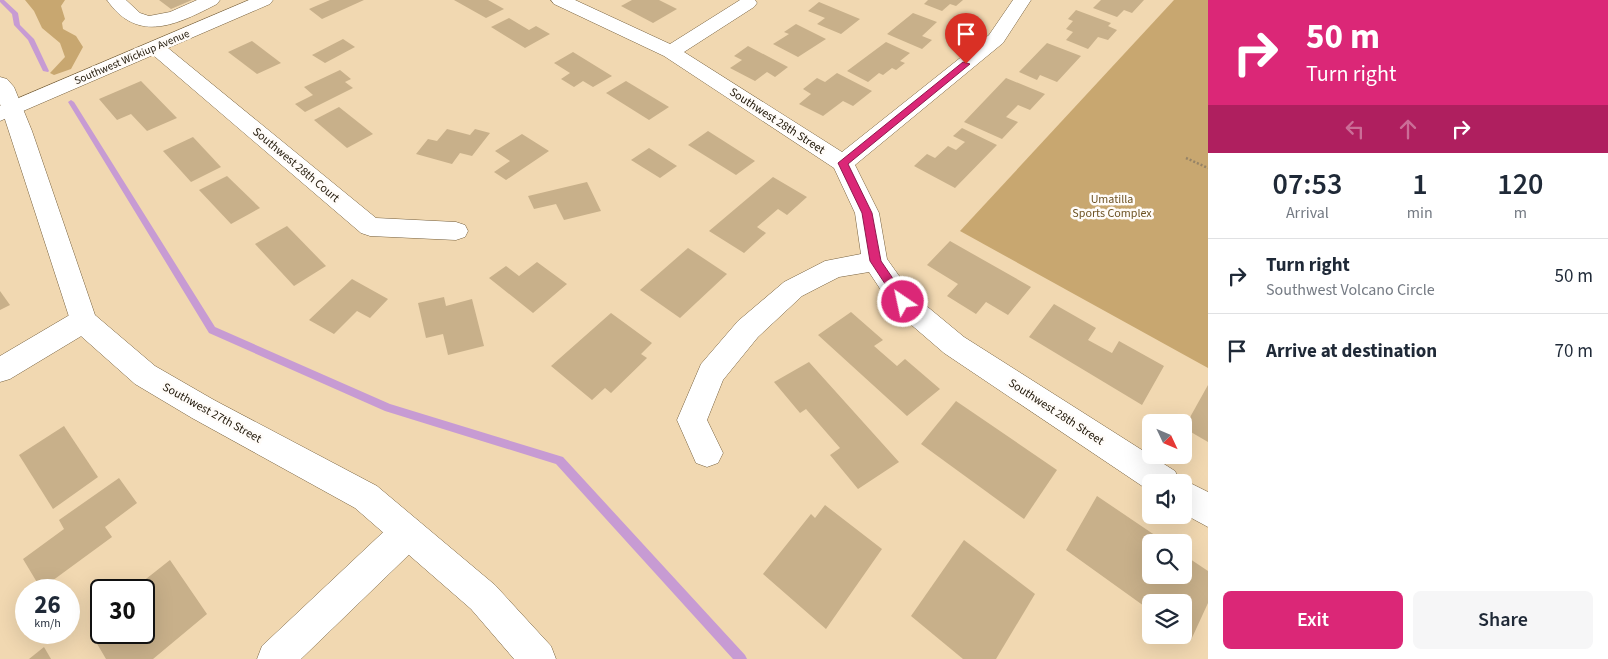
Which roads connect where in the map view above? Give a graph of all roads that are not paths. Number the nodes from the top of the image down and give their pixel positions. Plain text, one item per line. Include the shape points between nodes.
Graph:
1 (116, 0) edge
2 (211, 0) edge
3 (264, 0) edge
4 (560, 0) edge
5 (1022, 0) edge
6 (748, 2) dead end
7 (156, 48) junction
8 (671, 52) junction
9 (0, 82) edge
10 (6, 111) edge
11 (843, 163) junction
12 (456, 231) dead end
13 (876, 261) junction
14 (83, 321) junction
15 (0, 370) edge
16 (707, 453) dead end
17 (1152, 474) edge
18 (1192, 501) edge
19 (1208, 511) edge
20 (407, 533) junction
21 (275, 659) edge
22 (538, 659) edge

1 - 2 street via 139,20 158,21 180,15
3 - 7 street, Southwest Wickiup Avenue
4 - 8 street, Southwest 28th Street
5 - 11 street via 996,39
6 - 8 street
7 - 10 street, Southwest Wickiup Avenue
7 - 12 street, Southwest 28th Court via 370,227
8 - 11 street, Southwest 28th Street
9 - 10 street via 4,87
10 - 14 street via 21,131
11 - 13 street, Southwest 28th Street via 867,213
13 - 16 street via 834,268 792,289 742,336 710,373 692,420
13 - 17 street, Southwest 28th Street via 903,302 954,345
14 - 15 street
14 - 20 street, Southwest 27th Street via 145,375 366,497
18 - 19 street
20 - 21 street
20 - 22 street, Southwest 27th Street via 483,597

